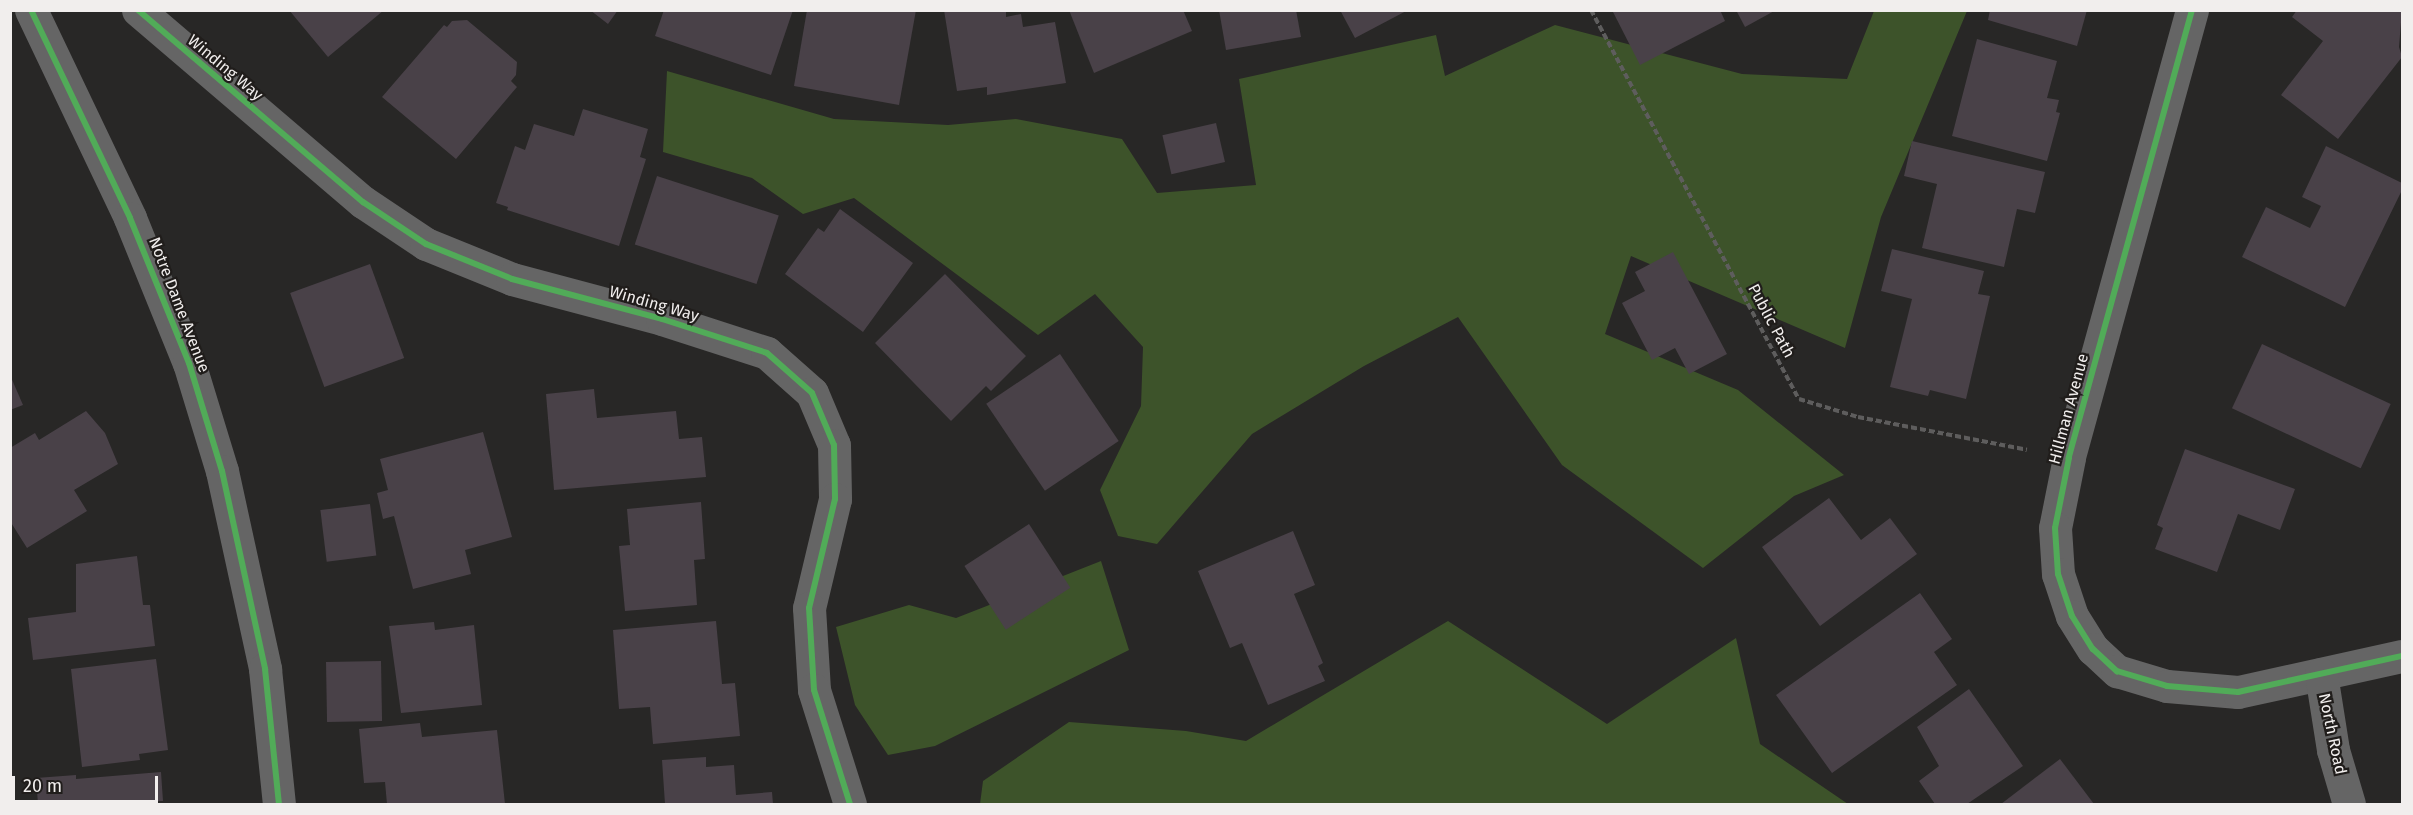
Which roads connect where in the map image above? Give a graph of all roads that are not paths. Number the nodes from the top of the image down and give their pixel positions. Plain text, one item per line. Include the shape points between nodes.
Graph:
1 (138, 10) edge
2 (2192, 10) edge
3 (33, 11) edge
4 (2400, 651) edge
5 (2321, 674) junction
6 (279, 804) edge
7 (850, 804) edge
8 (2349, 804) edge

1 - 7 street, Winding Way via 363,202 426,244 512,279 662,319 767,353 812,393 834,445 835,499 809,608 814,690
2 - 5 street, Hillman Avenue via 2069,458 2055,528 2058,574 2072,616 2093,649 2117,671 2168,686 2238,692
3 - 6 street, Notre Dame Avenue via 130,218 189,363 222,471 262,657
4 - 5 street, North Road
5 - 8 street, North Road via 2333,750

